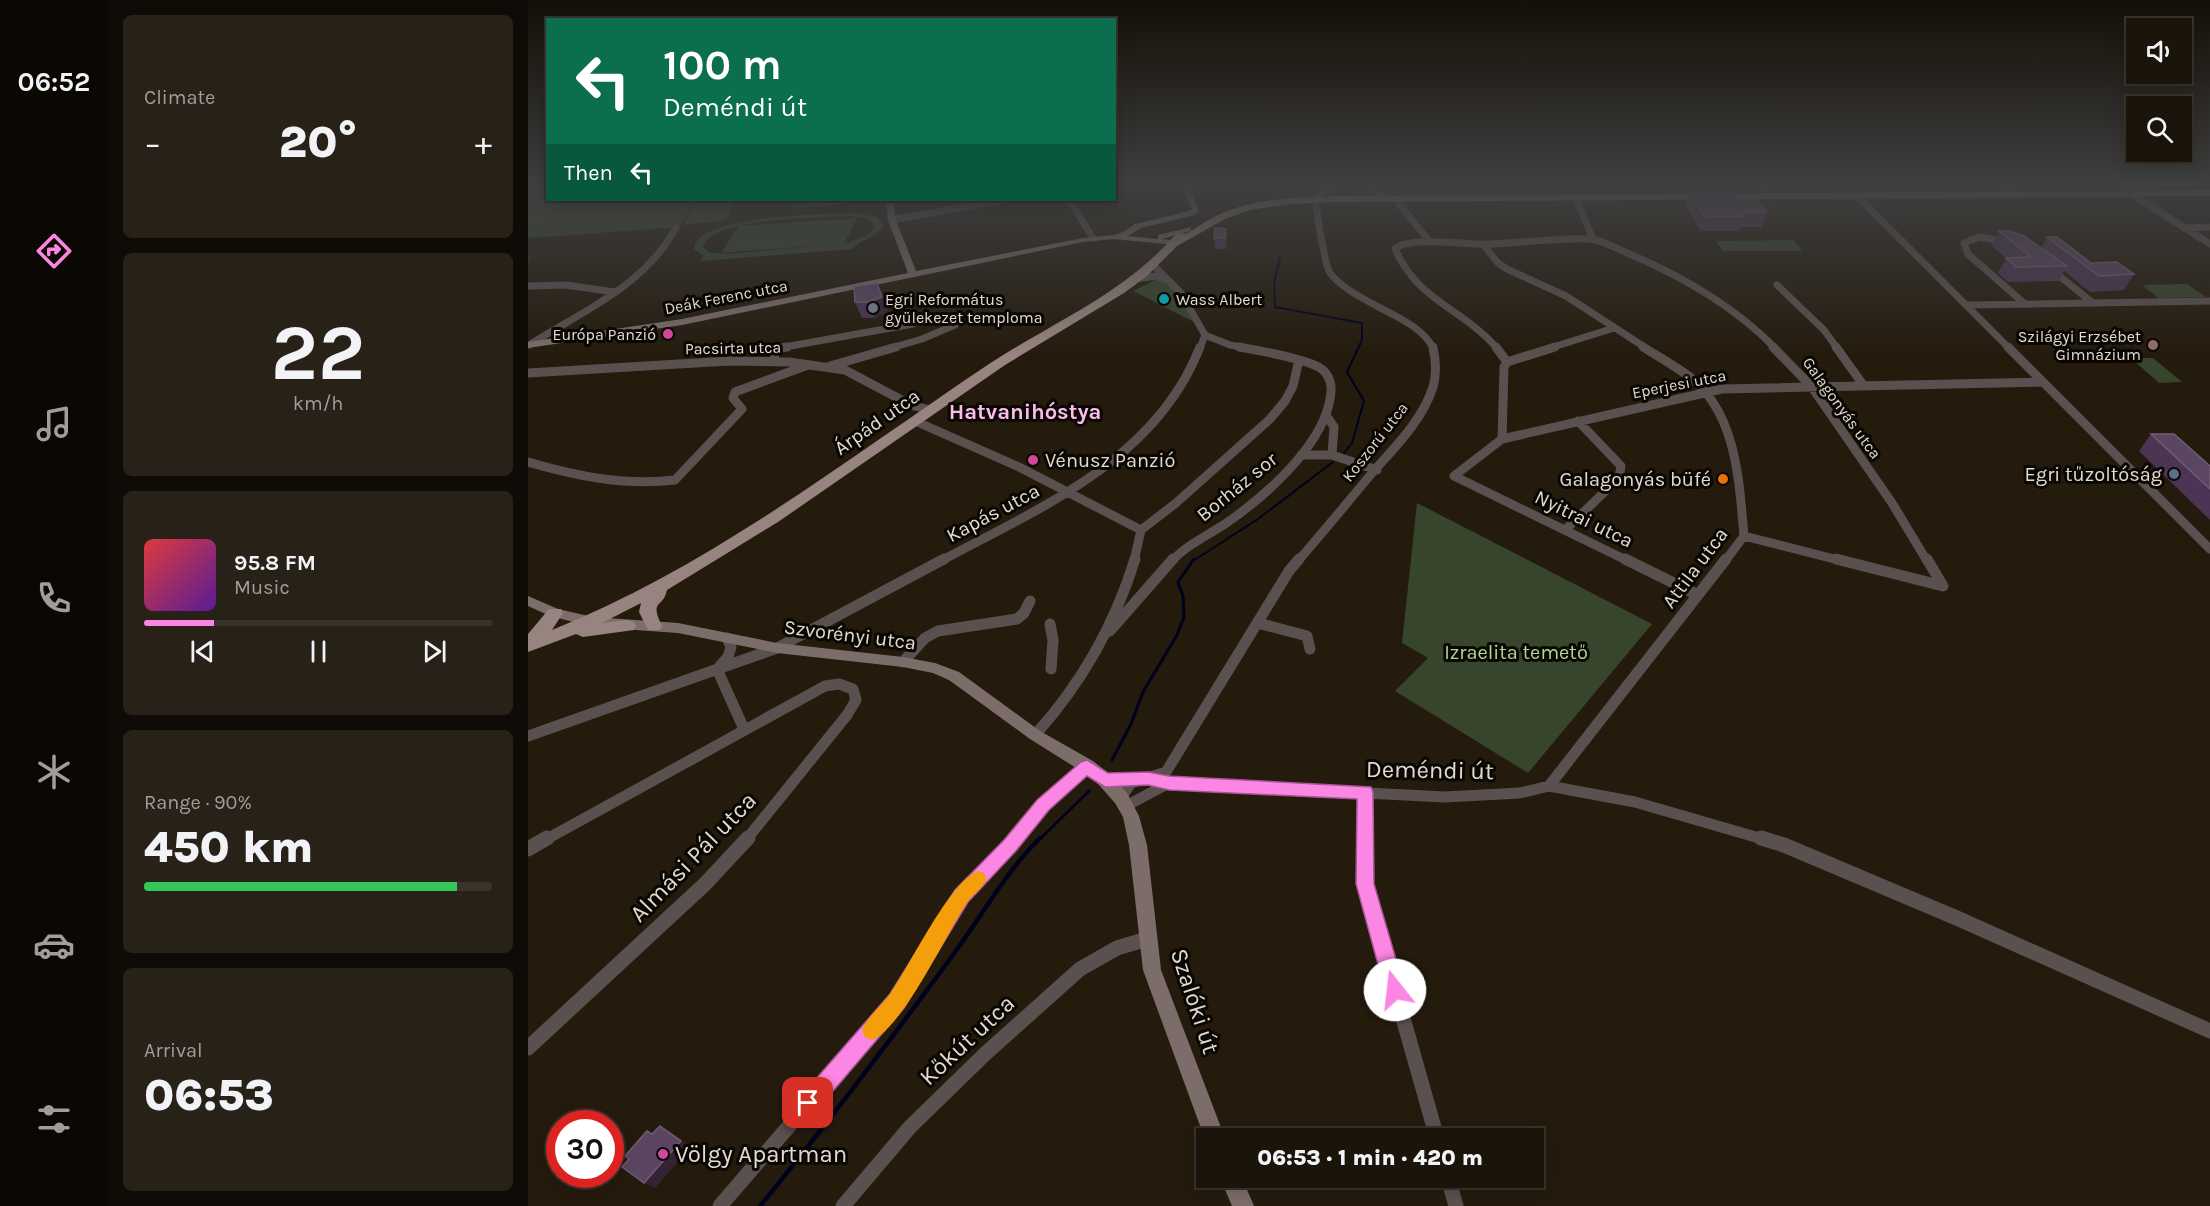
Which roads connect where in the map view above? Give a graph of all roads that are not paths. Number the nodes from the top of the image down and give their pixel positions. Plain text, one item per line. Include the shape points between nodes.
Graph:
1 (667, 242) edge
2 (901, 242) edge
3 (1072, 242) edge
4 (1156, 242) edge
5 (1174, 242) edge
6 (1323, 242) edge
7 (1427, 242) edge
8 (1437, 242) edge
9 (1506, 242) edge
10 (1605, 242) edge
11 (1903, 242) edge
12 (1965, 242) edge
13 (2005, 242) edge
14 (1177, 243) joint
15 (1483, 244) junction
16 (2014, 244) edge
17 (2041, 261) edge
18 (1155, 263) junction
19 (913, 274) junction
20 (1136, 279) junction
21 (1168, 279) junction
22 (1777, 285) dead end
23 (528, 286) edge
24 (615, 292) junction
25 (2210, 301) edge
26 (2093, 303) junction
27 (2025, 304) junction
28 (1966, 305) junction
29 (913, 324) dead end
30 (955, 325) dead end
31 (1614, 328) junction
32 (1205, 336) junction
33 (529, 345) edge
34 (1299, 360) junction
35 (775, 361) junction
36 (1507, 362) junction
37 (810, 365) junction
38 (830, 366) junction
39 (528, 373) edge
40 (2042, 382) junction
41 (1810, 386) junction
42 (1864, 386) junction
43 (1707, 391) junction
44 (930, 410) junction
45 (1326, 414) junction
46 (915, 421) junction
47 (1578, 421) junction
48 (1502, 439) junction
49 (1301, 455) junction
50 (1332, 455) junction
51 (528, 462) edge
52 (1377, 470) junction
53 (1068, 492) junction
54 (1141, 530) junction
55 (1565, 530) junction
56 (1744, 536) junction
57 (2210, 549) edge
58 (664, 586) junction
59 (1698, 595) junction
60 (528, 601) edge
61 (1030, 601) dead end
62 (555, 613) junction
63 (592, 622) junction
64 (1258, 623) junction
65 (1050, 624) dead end
66 (628, 626) junction
67 (654, 626) junction
68 (1110, 631) junction
69 (564, 634) junction
70 (727, 638) junction
71 (528, 644) edge
72 (777, 648) junction
73 (1310, 649) dead end
74 (903, 662) junction
75 (717, 669) junction
76 (1051, 669) dead end
77 (744, 729) junction
78 (1035, 735) junction
79 (528, 736) edge
80 (1087, 766) junction
81 (1148, 778) junction
82 (1167, 778) junction
83 (1105, 780) junction
84 (1549, 786) junction
85 (1365, 792) junction
86 (1123, 802) junction
87 (528, 849) edge
88 (1147, 939) junction
89 (2210, 1031) edge
90 (528, 1048) edge
91 (1211, 1128) edge
92 (1434, 1128) edge
93 (1235, 1188) edge
94 (1451, 1188) edge
95 (720, 1206) edge
96 (843, 1206) edge
97 (1243, 1206) edge
98 (1456, 1206) edge

1 - 24 street via 660,254
2 - 19 street
3 - 19 street, Deák Ferenc utca
4 - 18 street via 1160,249
5 - 14 street, Deák Ferenc utca
6 - 52 street, Koszorú utca via 1329,272 1338,281 1425,334 1436,354 1429,398
7 - 36 street via 1399,245 1395,249 1412,281 1481,332 1498,347
8 - 15 street
9 - 15 street
10 - 41 street, Galagonyás utca via 1710,294 1762,335
11 - 28 street
12 - 27 street via 1968,254
13 - 16 street
14 - 18 main road, Árpád utca
15 - 31 street, Attila utca via 1507,270 1566,296
17 - 26 street
18 - 20 main road, Árpád utca
18 - 21 street
19 - 33 street, Deák Ferenc utca via 640,329
20 - 21 street
20 - 44 main road, Árpád utca
21 - 32 street via 1181,293
22 - 42 street via 1824,330
23 - 24 street via 566,285
24 - 33 street
25 - 26 street
26 - 27 street
27 - 28 street
28 - 40 street
29 - 35 street via 774,349
30 - 38 street via 922,339
31 - 36 street
31 - 43 street, Attila utca
32 - 34 street, Borház sor
32 - 53 street, Kapás utca via 1167,408 1137,439
34 - 45 street, Borház sor via 1321,368 1330,379
34 - 54 street via 1293,386 1270,420
35 - 37 street, Pacsirta utca
35 - 39 street, Pacsirta utca
36 - 48 street
37 - 38 street, Pacsirta utca
37 - 51 street via 735,392 734,398 742,409 675,480 636,483 581,477
38 - 44 street, Pacsirta utca via 911,405
40 - 42 street, Eperjesi utca
40 - 57 street
41 - 42 street, Eperjesi utca
41 - 43 street, Eperjesi utca
41 - 56 street, Galagonyás utca via 1892,503 1943,586
43 - 47 street, Eperjesi utca
43 - 56 street, Attila utca via 1731,440
44 - 46 main road, Árpád utca
45 - 49 street, Borház sor
45 - 50 street via 1334,427
46 - 53 street
46 - 58 main road, Árpád utca via 794,505
47 - 48 street, Eperjesi utca
47 - 55 street via 1621,466 1619,478
48 - 55 street, Nyitrai utca via 1454,476
49 - 50 street
49 - 68 street, Borház sor via 1230,520 1175,557
50 - 52 street
52 - 64 street, Koszorú utca via 1289,572
53 - 54 street
53 - 72 street, Kapás utca
54 - 68 street via 1137,555
55 - 59 street, Nyitrai utca
56 - 59 street, Attila utca
58 - 63 main road, Árpád utca
58 - 67 main road via 649,603 647,612
59 - 84 street, Attila utca
60 - 62 street, Szvorényi utca
61 - 74 street via 1017,619 938,631
62 - 63 street, Szvorényi utca
62 - 71 main road
63 - 66 street, Szvorényi utca
63 - 69 main road, Árpád utca
64 - 73 street via 1307,636
64 - 82 street, Koszorú utca
65 - 76 street
66 - 67 street, Szvorényi utca
66 - 69 main road
67 - 70 street, Szvorényi utca
68 - 78 street via 1070,695
69 - 71 main road
70 - 72 street, Szvorényi utca
70 - 75 street via 731,647 728,657
72 - 74 street, Szvorényi utca
72 - 75 street, Kapás utca
74 - 78 street, Szvorényi utca via 954,676
75 - 77 street
75 - 79 street, Kapás utca
77 - 87 street
77 - 90 street, Almási Pál utca via 825,686 839,684 853,689 855,700 847,715 747,839 705,884
78 - 80 street, Szvorényi utca
80 - 83 street, Szvorényi utca
80 - 95 street via 1043,805 962,896 897,1001
81 - 82 street, Deméndi út
81 - 83 street, Deméndi út
81 - 86 street via 1131,783
82 - 85 street, Deméndi út
82 - 86 street
83 - 86 street, Szvorényi utca
84 - 85 street, Deméndi út via 1520,793 1445,797
84 - 89 street, Deméndi út via 1687,816 1795,850
85 - 92 street via 1365,884
86 - 88 street, Szalóki út via 1138,845
88 - 91 street, Szalóki út via 1152,970
88 - 96 street, Kőkút utca via 1117,948 1080,969 910,1127
93 - 97 street
94 - 98 street

